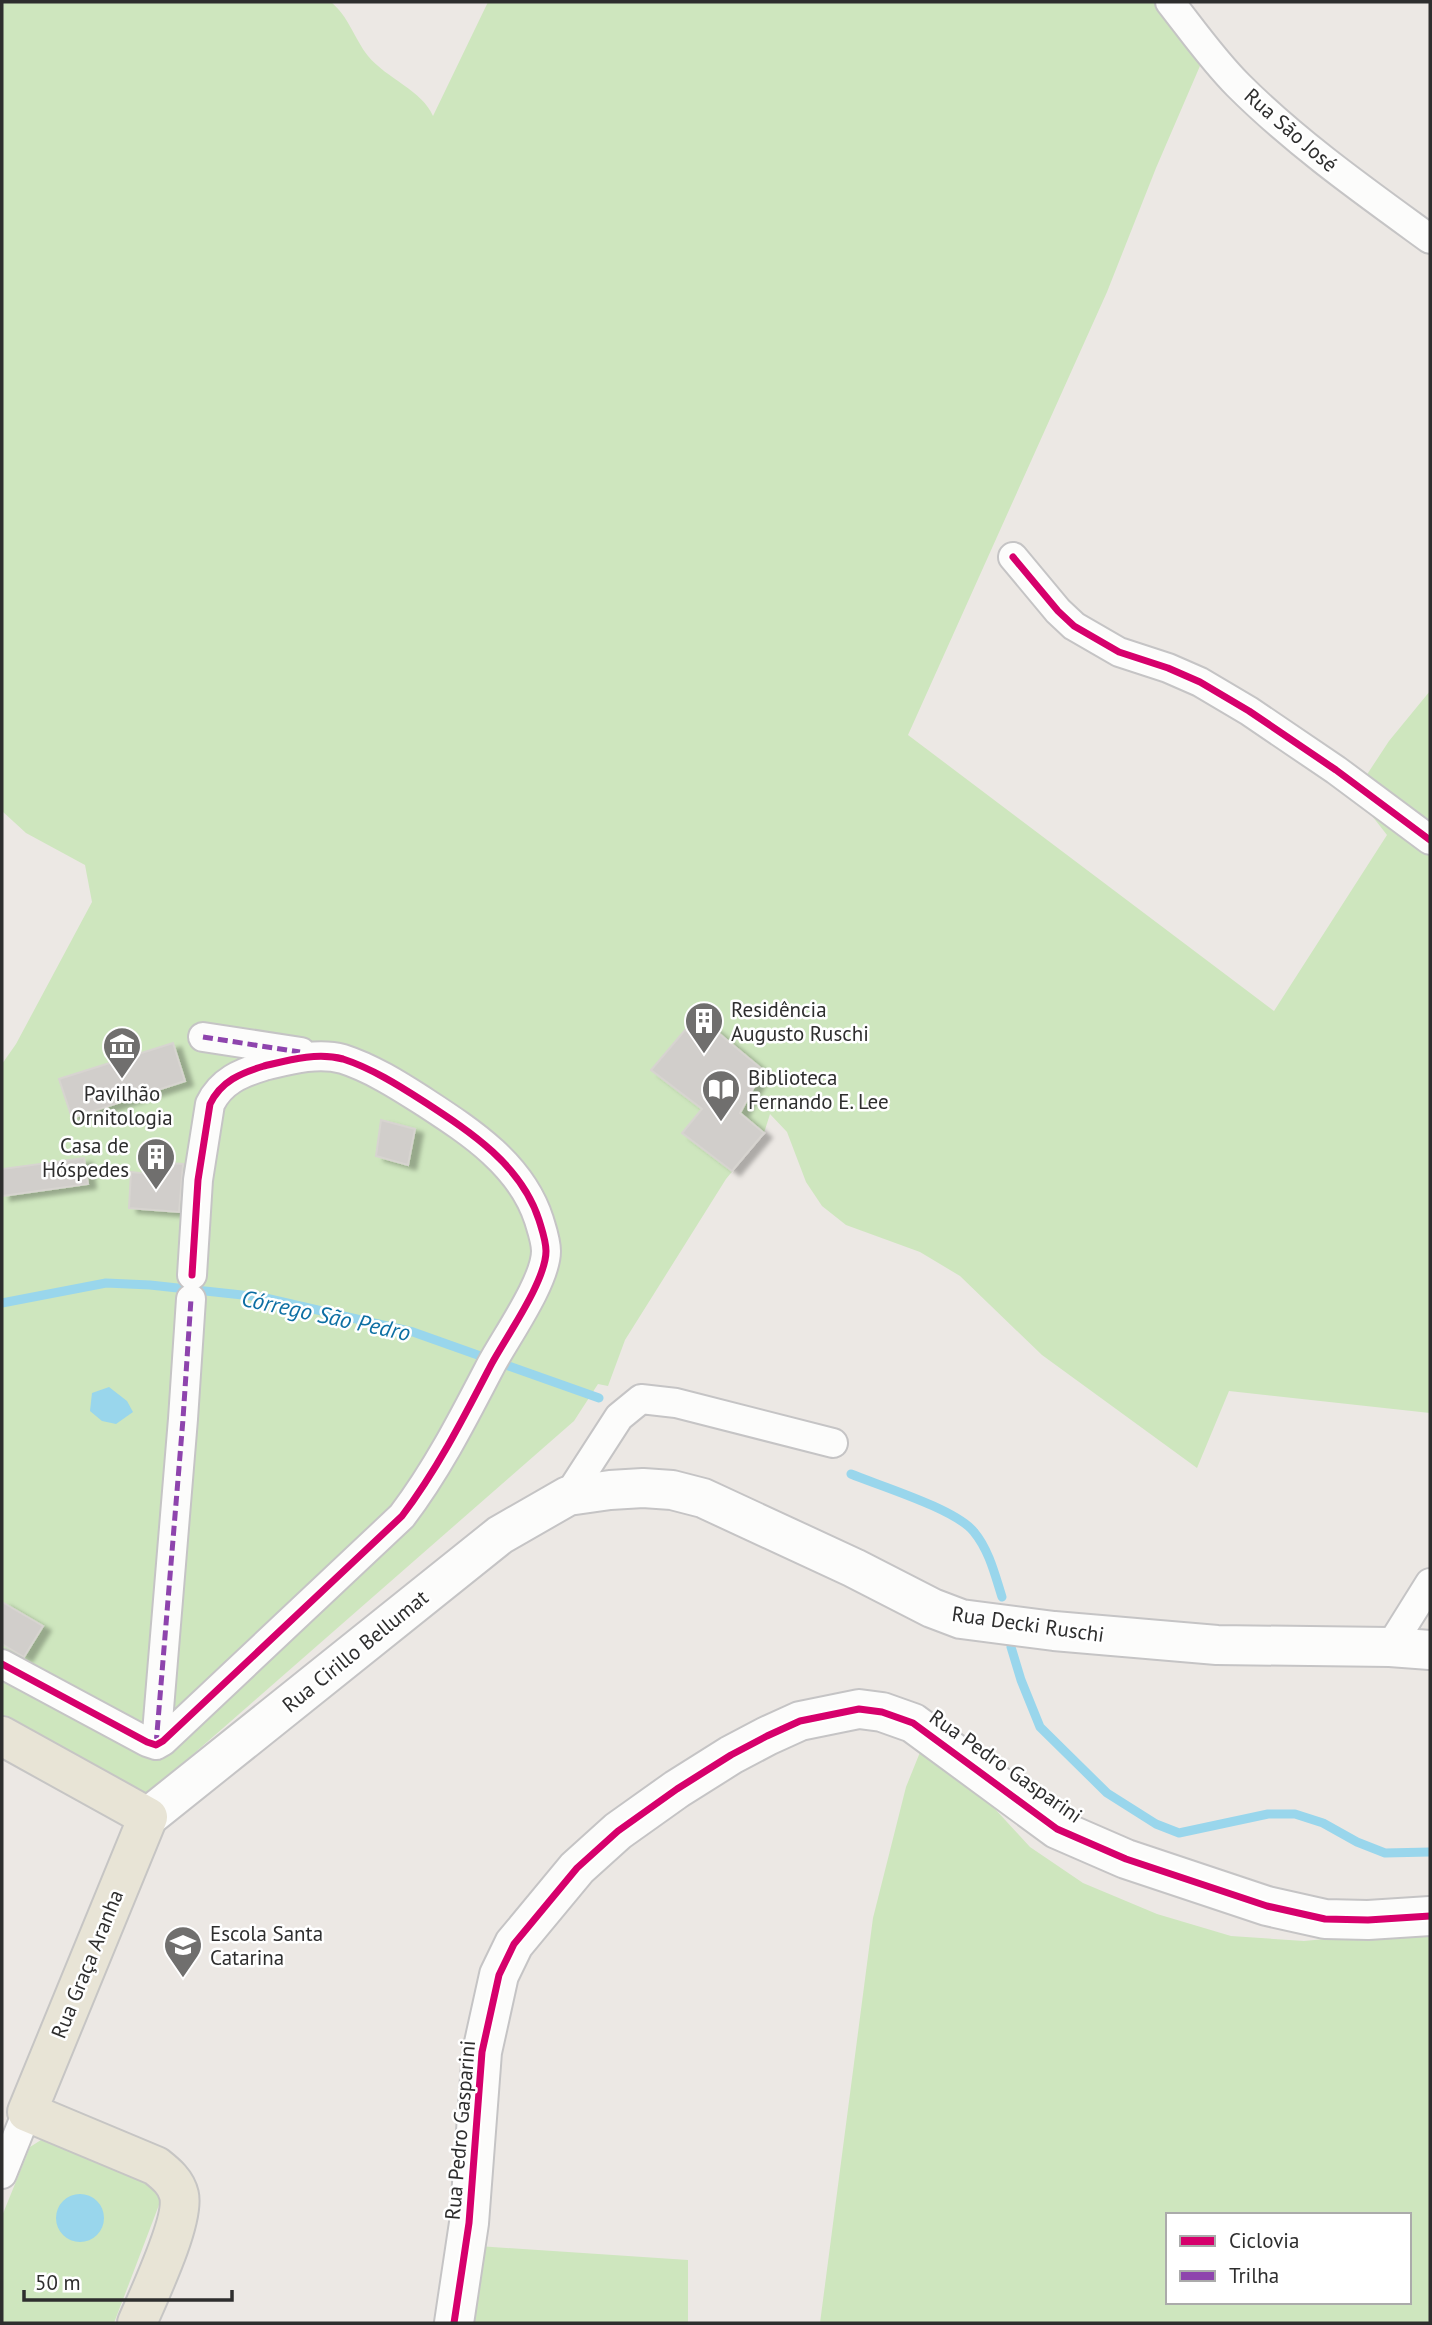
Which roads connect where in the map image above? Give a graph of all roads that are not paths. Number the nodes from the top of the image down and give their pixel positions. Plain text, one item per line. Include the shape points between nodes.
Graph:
1 (1170, 2) edge
2 (1430, 240) edge
3 (1013, 557) dead end
4 (1430, 840) edge
5 (203, 1037) dead end
6 (321, 1055) junction
7 (833, 1443) dead end
8 (568, 1496) junction
9 (1430, 1583) edge
10 (1390, 1647) junction
11 (1430, 1650) edge
12 (2, 1664) edge
13 (2, 1736) edge
14 (156, 1745) junction
15 (148, 1816) junction
16 (1430, 1916) edge
17 (27, 2112) junction
18 (2, 2174) edge
19 (137, 2323) edge
20 (454, 2323) edge

1 - 2 street, Rua São José via 1237,83 1291,134
3 - 4 street via 1074,626 1119,652 1199,682 1249,711
5 - 6 street
6 - 14 street via 250,1070 221,1086 210,1104 198,1180
6 - 14 street via 374,1072 492,1149 534,1206 546,1252 542,1271 424,1488 402,1516
7 - 8 street via 641,1399 619,1417
8 - 10 street, Rua Decki Ruschi via 643,1488 703,1498 961,1619 1217,1645
8 - 15 street, Rua Cirillo Bellumat via 500,1535
9 - 10 street
10 - 11 street, Rua Decki Ruschi
12 - 14 street
13 - 15 main road
15 - 17 main road, Rua Graça Aranha
16 - 20 street, Rua Pedro Gasparini via 1325,1919 1268,1906 1125,1859 1057,1829 913,1723 859,1709 800,1721 731,1755 618,1831 577,1868 514,1944 499,1975 482,2052 469,2223
17 - 18 street
17 - 19 main road via 156,2166 174,2185 180,2197 178,2213

